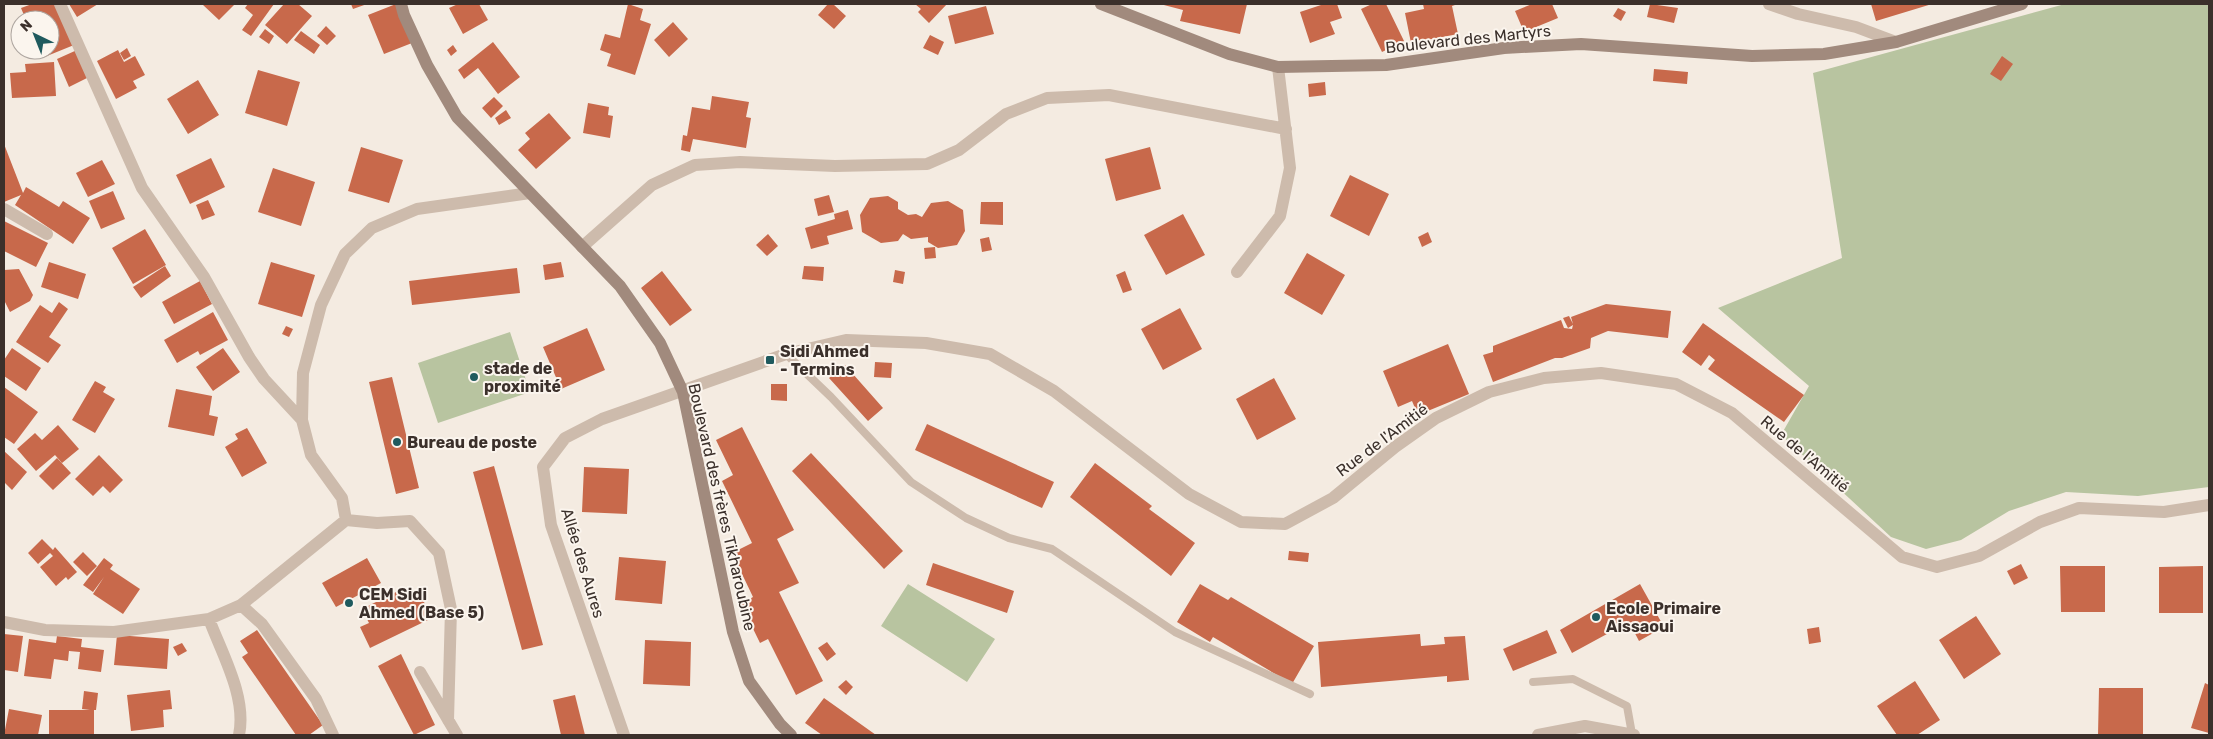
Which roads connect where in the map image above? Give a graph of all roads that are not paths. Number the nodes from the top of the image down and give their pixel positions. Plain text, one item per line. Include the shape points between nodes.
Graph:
1 (60, 4) edge
2 (401, 4) edge
3 (1101, 4) edge
4 (1769, 4) edge
5 (2022, 4) edge
6 (1896, 42) junction
7 (1278, 67) junction
8 (1286, 129) junction
9 (530, 193) junction
10 (4, 209) edge
11 (47, 234) dead end
12 (582, 247) junction
13 (1237, 272) dead end
14 (786, 354) junction
15 (683, 392) junction
16 (302, 420) junction
17 (2209, 505) edge
18 (346, 520) junction
19 (241, 605) junction
20 (209, 619) junction
21 (4, 622) edge
22 (420, 672) dead end
23 (1533, 682) dead end
24 (1310, 694) dead end
25 (448, 720) junction
26 (239, 735) edge
27 (333, 735) edge
28 (457, 735) edge
29 (624, 735) edge
30 (792, 735) edge
31 (1538, 735) edge
32 (1633, 735) edge

1 - 16 street via 142,188 204,277 264,379
2 - 9 main road, Boulevard des frères Tikharoubine via 427,65 457,117
3 - 7 main road, Boulevard des Martyrs via 1229,54
4 - 6 street via 1856,27
5 - 6 main road, Boulevard des Martyrs
6 - 7 main road, Boulevard des Martyrs via 1824,54 1752,56 1581,44 1504,48 1386,64
7 - 8 street
8 - 12 street via 1108,95 1047,98 1006,114 959,150 927,164 835,166 740,162 695,165 652,186
8 - 13 street via 1290,168 1280,216
9 - 12 main road, Boulevard des frères Tikharoubine
9 - 16 street via 417,209 372,228 345,254 321,305 303,373
10 - 11 street
12 - 15 main road, Boulevard des frères Tikharoubine via 620,286 660,343
14 - 15 street, Rue de l'Amitié
14 - 17 street, Rue de l'Amitié via 846,340 926,343 990,354 1054,391 1189,494 1241,522 1285,524 1333,498 1436,418 1489,392 1544,378 1601,374 1676,384 1732,413 1902,557 1937,567 1979,556 2040,522 2079,508 2164,512
14 - 24 lane via 911,482 966,518 1009,538 1052,549 1175,632
15 - 29 street, Allée des Aures via 602,420 564,438 543,468 551,525
15 - 30 main road, Boulevard des frères Tikharoubine via 733,632 749,682
16 - 18 street via 311,455 342,498
18 - 19 street
18 - 25 street via 410,521 439,553 451,609
19 - 20 street
19 - 27 street via 262,624 316,699
20 - 21 street via 114,632 45,630
20 - 26 street via 234,685 241,723
22 - 25 street
23 - 32 lane via 1573,680 1627,706
25 - 28 street
31 - 32 street via 1586,726

